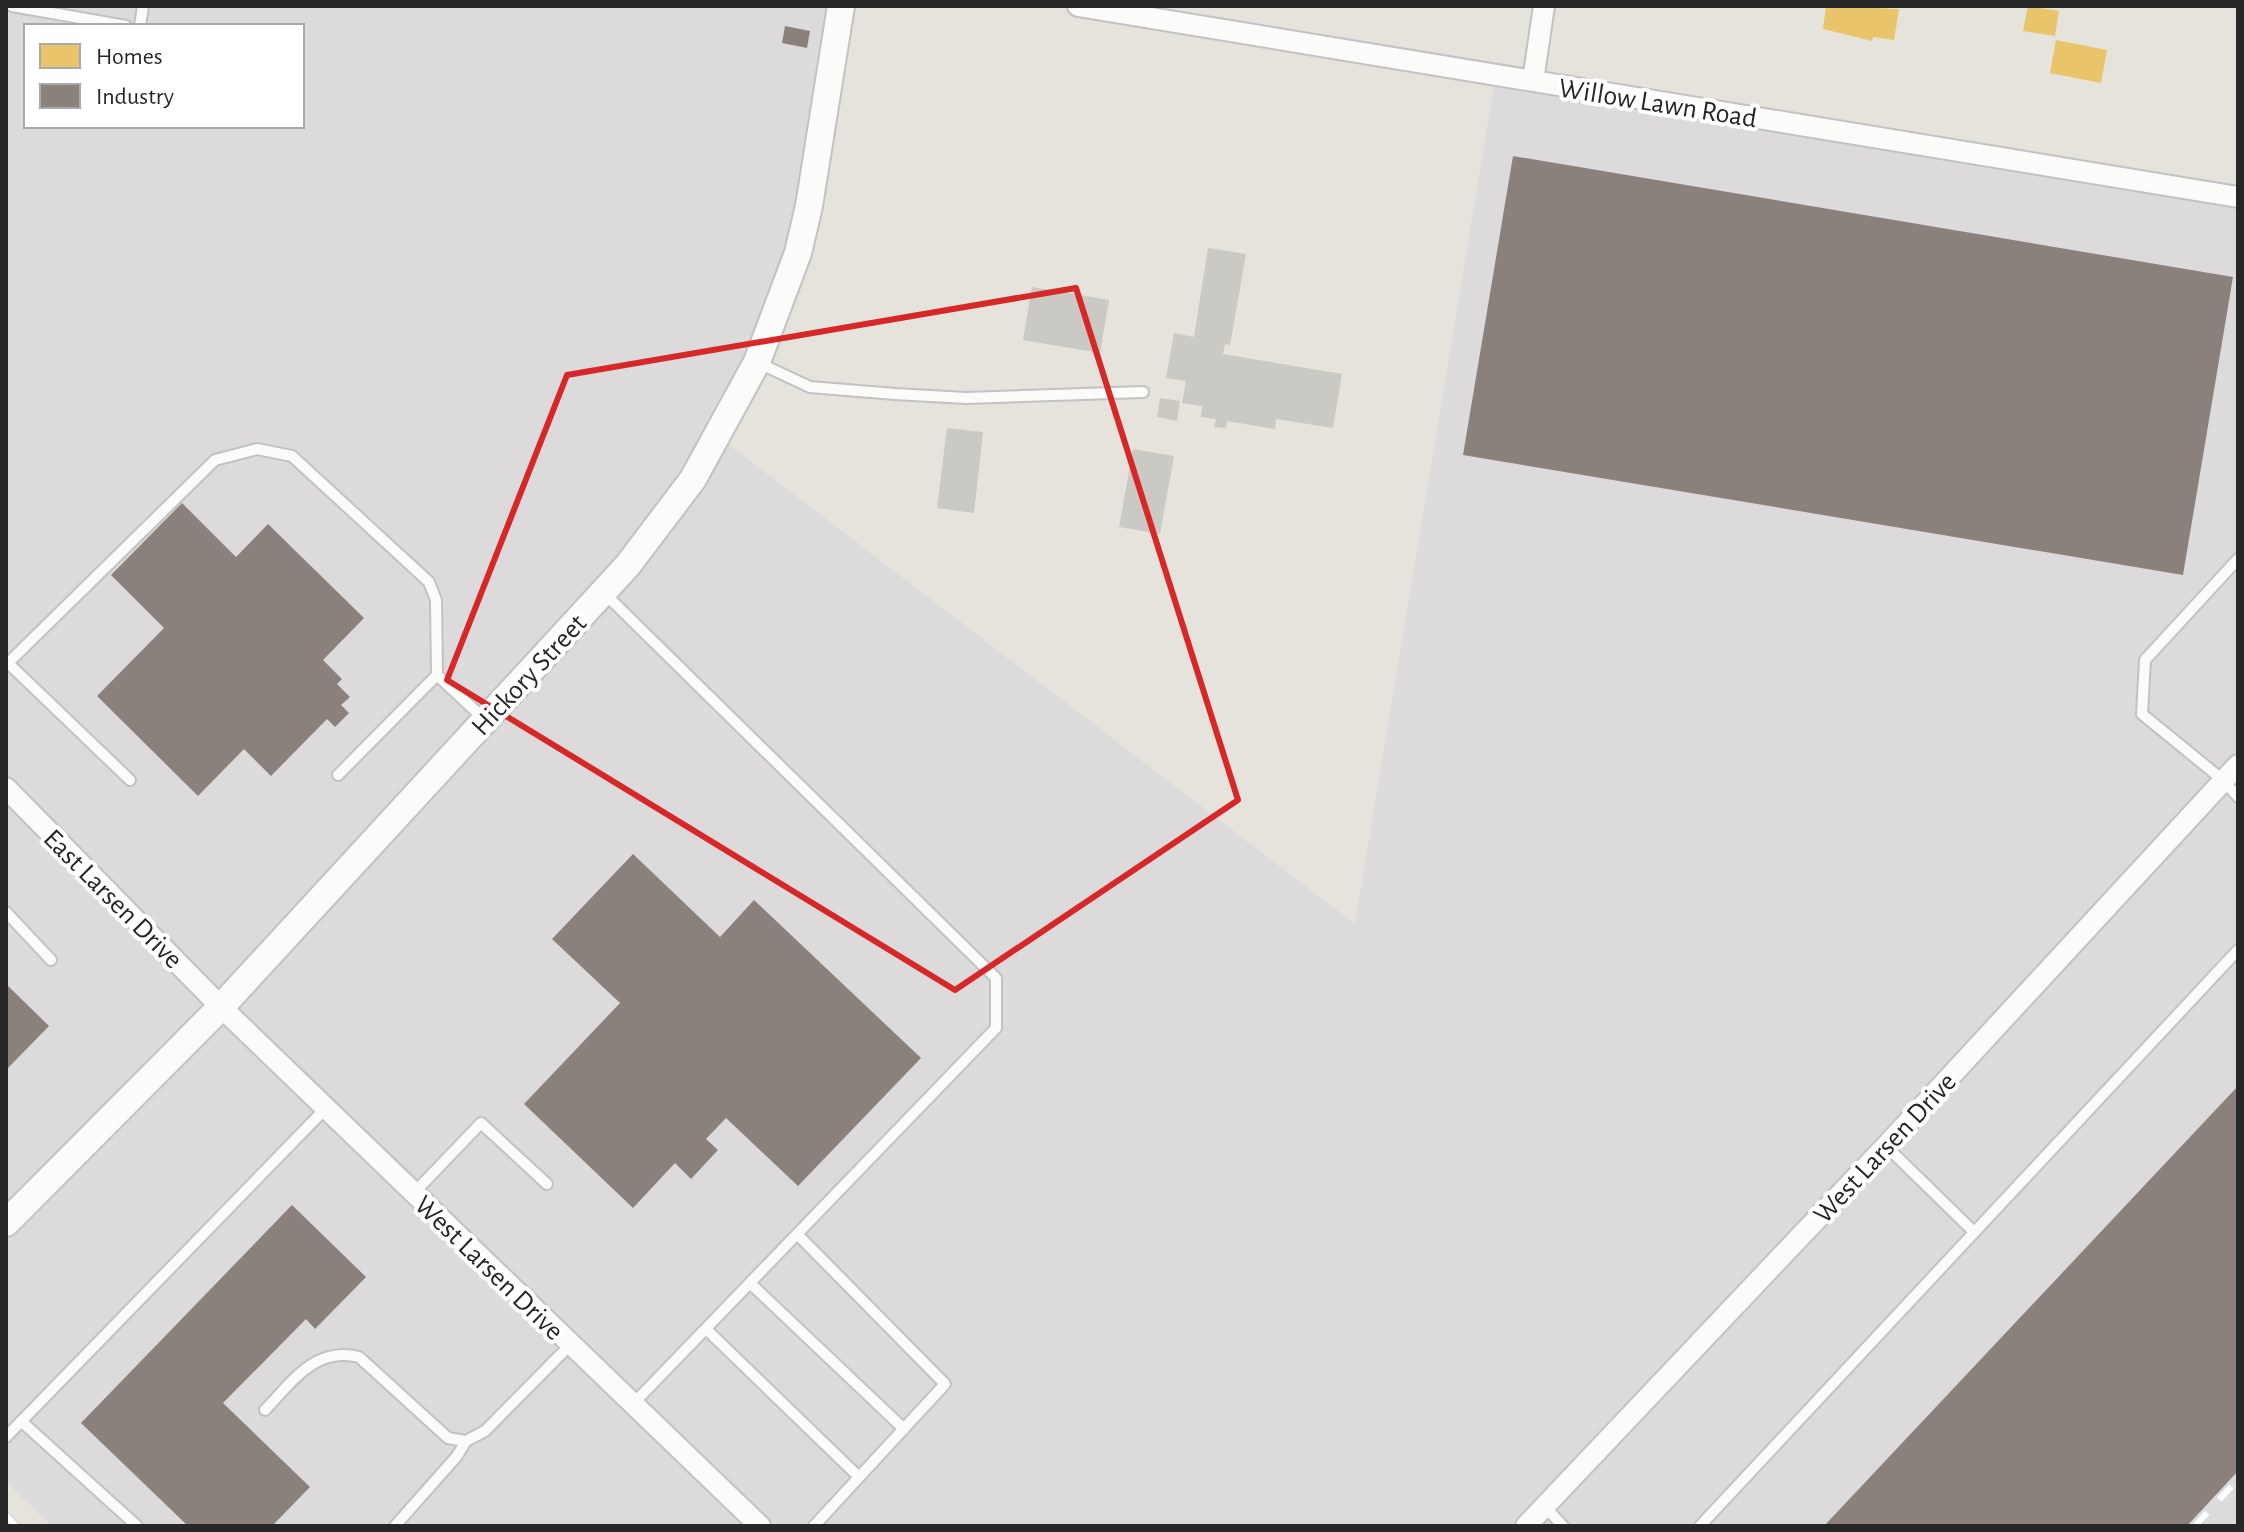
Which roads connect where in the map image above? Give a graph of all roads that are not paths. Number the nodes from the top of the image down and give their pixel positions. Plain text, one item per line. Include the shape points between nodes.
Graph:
1 (841, 6) edge
2 (1078, 6) edge
3 (1544, 6) edge
4 (18, 7) edge
5 (115, 24) edge
6 (1533, 81) junction
7 (2238, 197) edge
8 (757, 362) junction
9 (1143, 392) dead end
10 (2238, 559) edge
11 (603, 592) junction
12 (7, 664) edge
13 (437, 675) junction
14 (486, 720) junction
15 (2238, 765) edge
16 (338, 775) dead end
17 (130, 780) dead end
18 (2224, 781) junction
19 (6, 790) edge
20 (2238, 797) edge
21 (6, 912) edge
22 (2238, 950) edge
23 (51, 960) dead end
24 (221, 1007) junction
25 (326, 1108) junction
26 (1886, 1146) junction
27 (547, 1184) dead end
28 (414, 1193) junction
29 (6, 1223) edge
30 (1974, 1232) junction
31 (798, 1235) junction
32 (751, 1284) junction
33 (706, 1329) junction
34 (571, 1344) junction
35 (633, 1404) junction
36 (265, 1410) dead end
37 (21, 1421) junction
38 (904, 1429) junction
39 (6, 1437) edge
40 (466, 1441) junction
41 (859, 1477) junction
42 (1545, 1507) junction
43 (757, 1525) edge
44 (137, 1526) edge
45 (395, 1526) edge
46 (814, 1526) edge
47 (1526, 1526) edge
48 (1563, 1526) edge
49 (1700, 1526) edge

1 - 8 street, Hickory Street via 804,227
2 - 6 street, Willow Lawn Road
3 - 6 street
4 - 5 lane
6 - 7 street, Willow Lawn Road
8 - 9 lane via 810,387 866,392 966,398
8 - 11 street, Hickory Street via 693,479
10 - 18 lane via 2145,660 2142,714
11 - 14 street, Hickory Street
11 - 31 lane via 996,978 996,1028
12 - 13 lane via 215,460 257,449 292,456 429,582 436,600
12 - 17 lane
13 - 14 lane
13 - 16 lane
14 - 24 street, Hickory Street
15 - 18 street, West Larsen Drive
18 - 20 lane
18 - 26 street, West Larsen Drive
19 - 24 street, East Larsen Drive
21 - 23 lane
22 - 30 lane
24 - 25 street, West Larsen Drive
24 - 29 street, Hickory Street
25 - 28 street, West Larsen Drive
25 - 37 lane
26 - 30 lane
26 - 42 street, West Larsen Drive
27 - 28 lane via 481,1123
28 - 34 street, West Larsen Drive
30 - 49 lane
31 - 32 lane
31 - 38 lane via 945,1384
32 - 33 lane
32 - 38 lane
33 - 35 lane
33 - 41 lane
34 - 35 street, West Larsen Drive
34 - 40 lane via 485,1431
35 - 43 street, West Larsen Drive
36 - 40 lane via 311,1363 344,1353 359,1357 448,1438
37 - 39 lane
37 - 44 lane
38 - 41 lane
40 - 45 lane
41 - 46 lane
42 - 47 street, West Larsen Drive
42 - 48 lane

